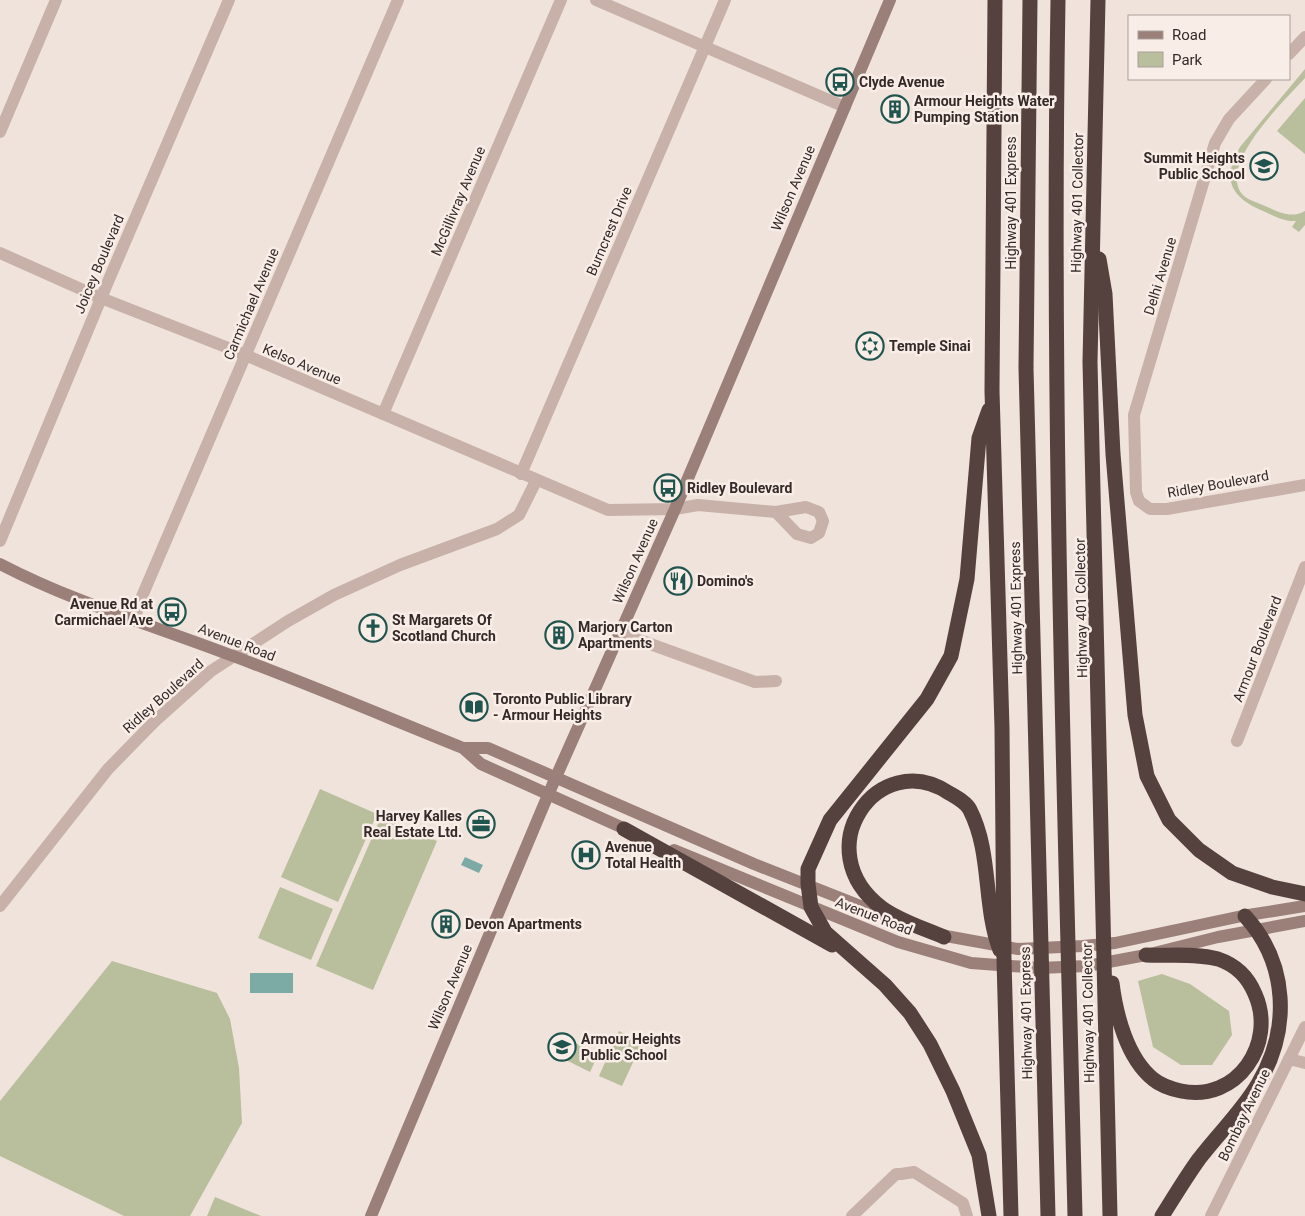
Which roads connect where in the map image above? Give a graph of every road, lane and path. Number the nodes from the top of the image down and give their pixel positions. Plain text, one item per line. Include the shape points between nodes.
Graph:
1 (56, 0) edge
2 (229, 0) edge
3 (398, 0) edge
4 (561, 0) edge
5 (596, 0) edge
6 (725, 0) edge
7 (890, 0) edge
8 (996, 0) edge
9 (1030, 0) edge
10 (1058, 0) edge
11 (1098, 0) edge
12 (1305, 36) edge
13 (705, 47) junction
14 (1290, 53) edge
15 (1265, 80) edge
16 (845, 107) junction
17 (0, 132) edge
18 (1092, 222) junction
19 (0, 253) edge
20 (101, 298) junction
21 (245, 356) junction
22 (992, 401) junction
23 (383, 414) junction
24 (521, 474) junction
25 (536, 480) junction
26 (1305, 485) edge
27 (1139, 500) joint
28 (675, 509) junction
29 (776, 512) dead end
30 (0, 541) edge
31 (0, 564) edge
32 (1305, 567) edge
33 (134, 621) junction
34 (620, 633) junction
35 (234, 656) junction
36 (776, 681) dead end
37 (1237, 741) dead end
38 (463, 748) junction
39 (556, 776) junction
40 (548, 795) junction
41 (624, 829) junction
42 (808, 884) junction
43 (1305, 894) edge
44 (0, 906) edge
45 (1305, 906) edge
46 (811, 907) junction
47 (1245, 916) junction
48 (1305, 921) edge
49 (1258, 930) junction
50 (1103, 934) junction
51 (944, 937) junction
52 (1146, 955) junction
53 (854, 958) junction
54 (1004, 960) junction
55 (1305, 1027) edge
56 (1289, 1059) junction
57 (1305, 1063) edge
58 (371, 1216) edge
59 (852, 1216) edge
60 (966, 1216) edge
61 (989, 1216) edge
62 (1011, 1216) edge
63 (1048, 1216) edge
64 (1075, 1216) edge
65 (1110, 1216) edge
66 (1162, 1216) edge
67 (1210, 1216) edge

1 - 17 street
2 - 20 street, Joicey Boulevard
3 - 21 street, Carmichael Avenue
4 - 23 street, McGillivray Avenue
5 - 13 street
6 - 13 street, Burncrest Drive
7 - 16 main road, Wilson Avenue
8 - 22 highway
9 - 63 highway, Highway 401 Express via 1026,368
10 - 64 highway via 1056,449
11 - 18 highway, Highway 401 Collector
12 - 14 street
13 - 16 street
13 - 24 street, Burncrest Drive
15 - 27 street, Delhi Avenue via 1229,119 1215,142 1134,415 1136,492
16 - 28 main road, Wilson Avenue
18 - 43 highway via 1105,294 1113,454 1135,715 1147,776 1168,820 1198,850 1232,873
18 - 50 highway, Highway 401 Collector via 1090,362
19 - 20 street, Kelso Avenue
20 - 21 street, Kelso Avenue
20 - 30 street, Joicey Boulevard
21 - 23 street, Kelso Avenue
21 - 33 street, Carmichael Avenue
22 - 42 highway via 979,438 967,579 951,656 927,699 830,820 808,869
22 - 54 highway via 1002,728
23 - 24 street, Kelso Avenue
24 - 25 street, Kelso Avenue
25 - 28 street via 608,510
25 - 35 street, Ridley Boulevard via 519,515 497,528 400,565 334,595 288,620
26 - 27 street, Ridley Boulevard via 1167,509 1150,509
28 - 29 street via 698,504
28 - 34 main road, Wilson Avenue
31 - 33 main road, Avenue Road via 40,585
32 - 37 street, Armour Boulevard
33 - 35 main road, Avenue Road
34 - 36 street via 755,682
34 - 39 main road, Wilson Avenue
35 - 38 main road, Avenue Road
35 - 44 street, Ridley Boulevard via 211,671 108,769
38 - 39 main road, Avenue Road via 488,748
38 - 40 main road, Avenue Road via 481,764
39 - 40 main road, Wilson Avenue
39 - 42 main road, Avenue Road via 754,864
40 - 41 main road, Avenue Road
40 - 58 main road, Wilson Avenue
41 - 46 main road, Avenue Road
41 - 53 highway
42 - 46 highway
42 - 51 main road, Avenue Road via 914,928
45 - 47 main road, Avenue Road
46 - 52 main road, Avenue Road via 898,942 971,963 1068,967
46 - 53 highway via 826,932
47 - 49 highway
47 - 51 main road, Avenue Road via 1115,943 1018,949
48 - 49 main road, Avenue Road
49 - 52 main road, Avenue Road
49 - 66 highway via 1278,979 1282,1012 1274,1051 1258,1084 1198,1160
50 - 52 highway via 1114,1002 1137,1062 1154,1080 1172,1089 1201,1092 1228,1084 1247,1066 1260,1042 1263,1025 1261,1006 1250,982 1235,967 1218,959
50 - 65 highway, Highway 401 Collector
51 - 54 highway via 882,907 857,882 850,864 848,844 853,822 865,804 884,788 912,780 948,792 969,808 980,837 994,933
53 - 61 highway via 910,1013 930,1044 979,1155
54 - 62 highway
55 - 56 street, Bombay Avenue
56 - 57 street
56 - 67 street, Bombay Avenue
59 - 60 street via 896,1174 914,1172 963,1203

